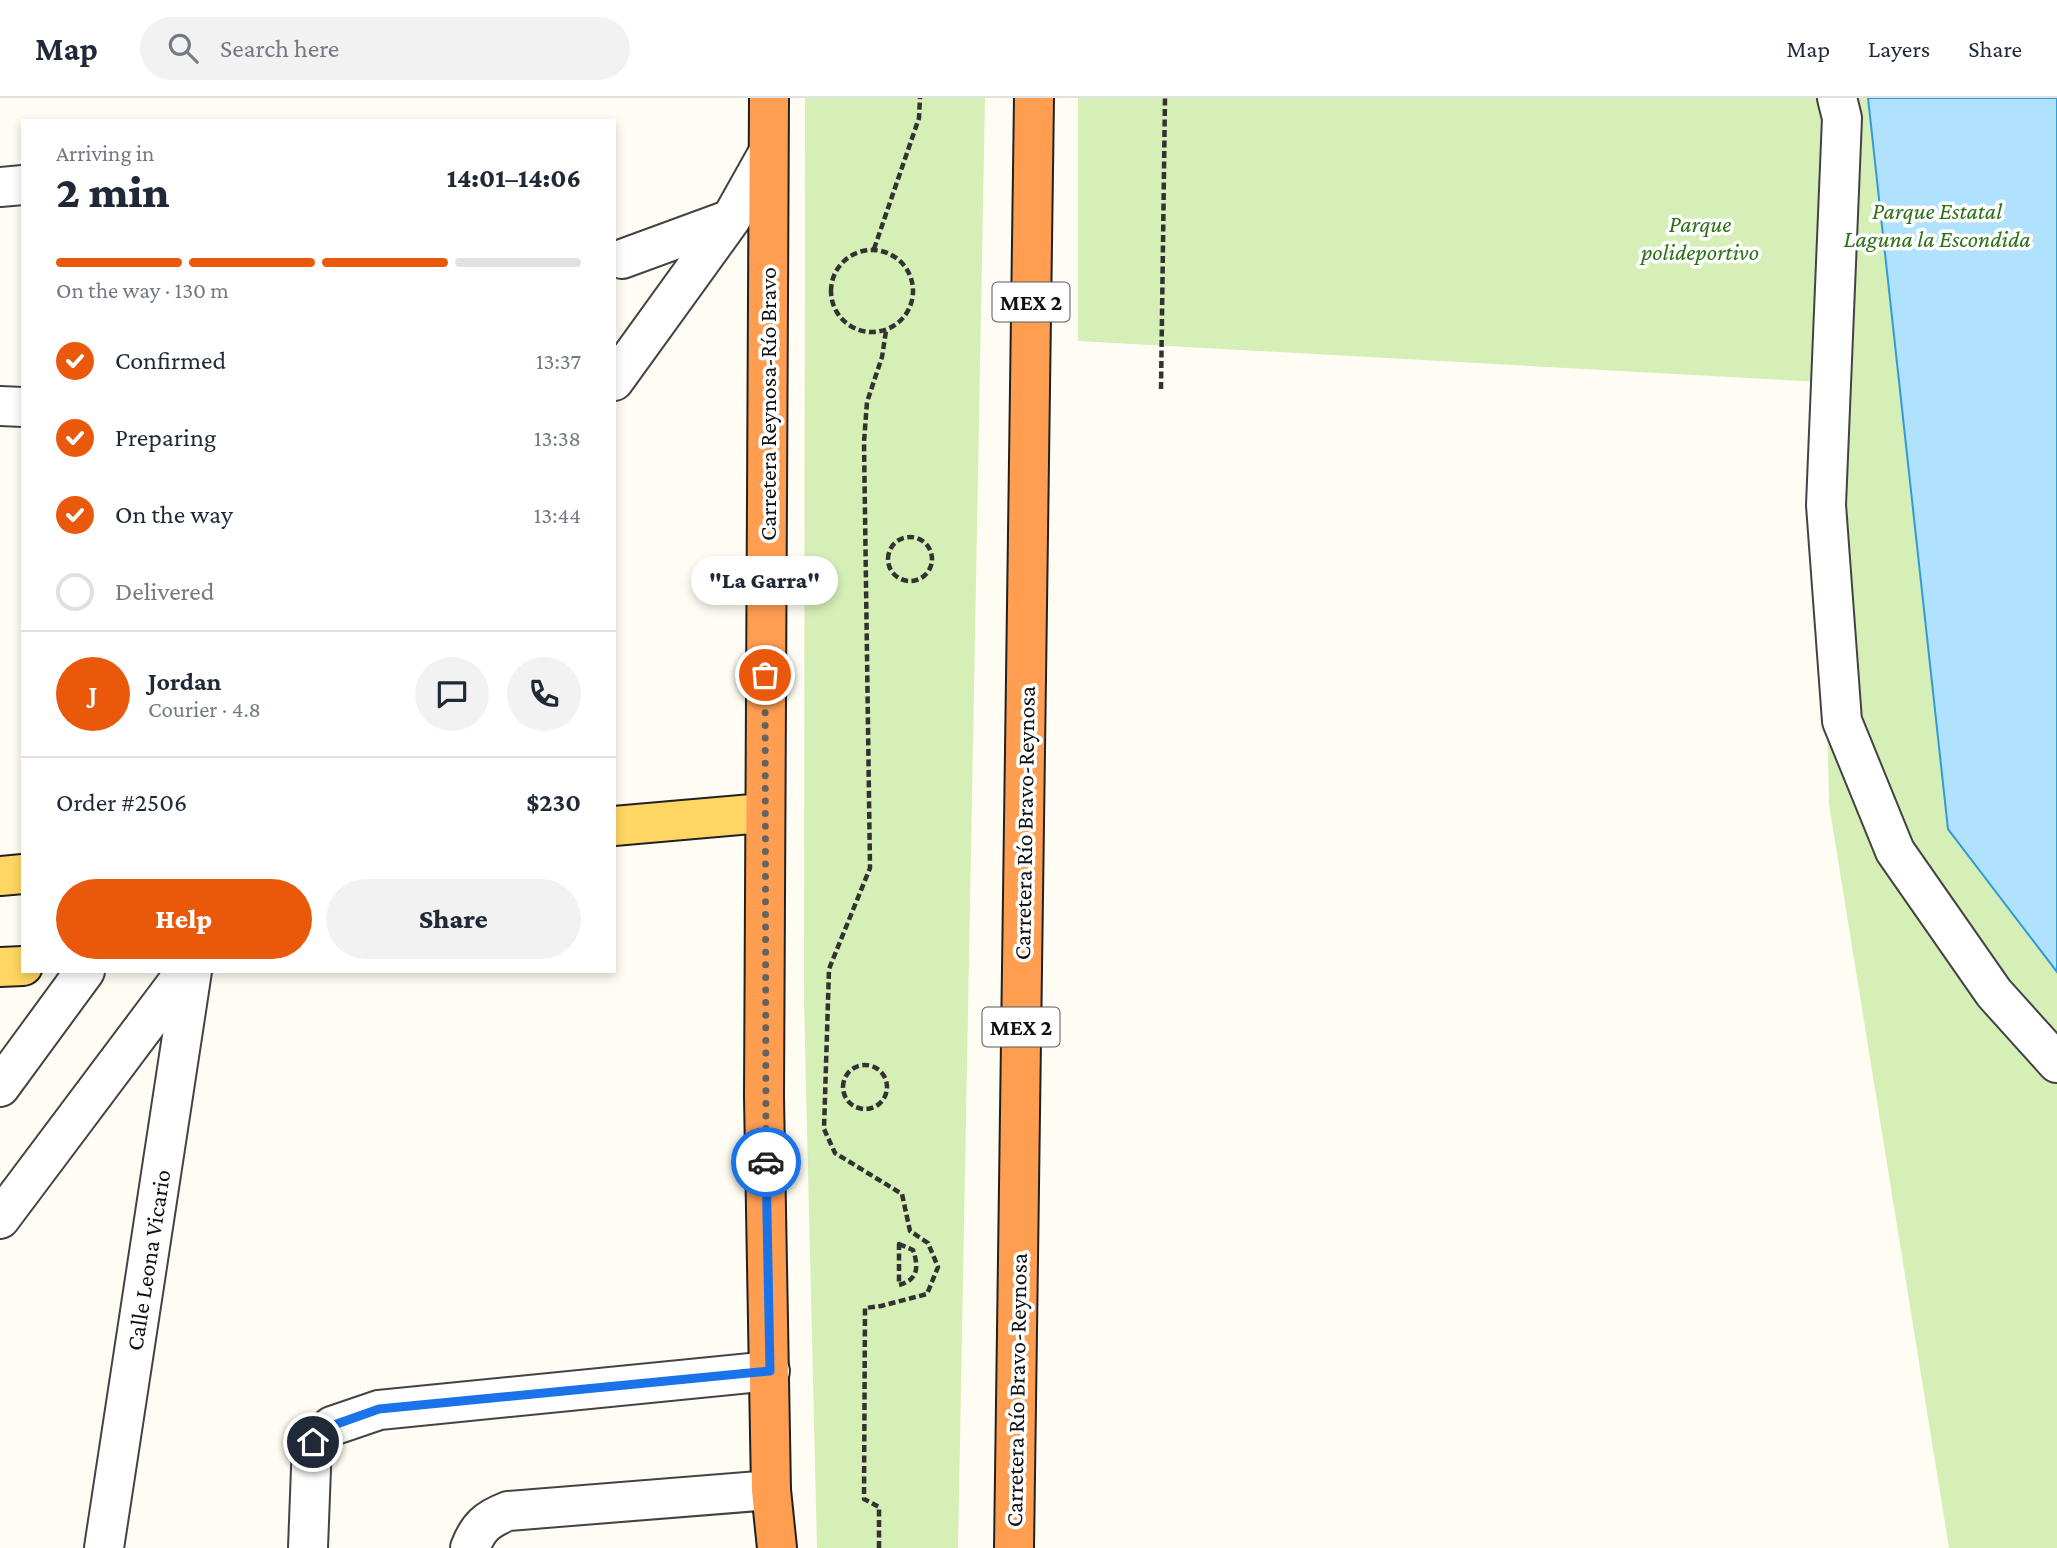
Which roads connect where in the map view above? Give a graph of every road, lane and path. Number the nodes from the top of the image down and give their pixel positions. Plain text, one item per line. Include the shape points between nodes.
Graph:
1 (769, 98) edge
2 (920, 98) edge
3 (1034, 98) edge
4 (1164, 98) edge
5 (1837, 98) edge
6 (768, 153) junction
7 (21, 184) edge
8 (0, 187) edge
9 (732, 219) junction
10 (874, 249) junction
11 (617, 260) edge
12 (886, 331) junction
13 (616, 379) edge
14 (1161, 389) dead end
15 (0, 407) edge
16 (21, 407) edge
17 (889, 552) joint
18 (764, 813) junction
19 (616, 826) edge
20 (21, 874) edge
21 (0, 876) edge
22 (21, 966) edge
23 (0, 967) edge
24 (84, 973) edge
25 (185, 973) edge
26 (192, 973) edge
27 (2057, 1063) edge
28 (0, 1087) edge
29 (878, 1105) joint
30 (0, 1219) edge
31 (899, 1244) joint
32 (770, 1371) junction
33 (772, 1499) junction
34 (104, 1548) edge
35 (308, 1548) edge
36 (470, 1548) edge
37 (766, 1548) edge
38 (777, 1548) edge
39 (879, 1548) edge
40 (1014, 1548) edge

1 - 6 highway, Carretera Reynosa-Río Bravo
2 - 10 path via 919,118
3 - 40 highway, Carretera Río Bravo-Reynosa / MEX 2
4 - 14 path
5 - 27 street via 1842,118 1826,505 1842,721 1895,851 1994,993
6 - 9 street
6 - 18 highway, Carretera Reynosa-Río Bravo
7 - 8 street
9 - 11 street
9 - 13 street
10 - 12 path via 900,260 913,285 908,313
10 - 12 path via 848,256 839,265 832,277 832,304 847,326 872,333
12 - 39 path via 867,402 864,442 870,869 829,969 824,1129 835,1153 902,1194 910,1231 928,1243 938,1267 927,1294 864,1308 864,1499 879,1507
15 - 16 street
17 - 17 path via 898,540 912,537 926,544 931,563 925,575 905,580 893,573
18 - 19 main road
18 - 32 highway, Carretera Reynosa-Río Bravo
20 - 21 main road
22 - 23 main road
24 - 28 street
25 - 30 street
26 - 34 street, Calle Leona Vicario
29 - 29 path via 886,1095 883,1075 871,1066 857,1067 846,1077 847,1099 865,1110
31 - 31 path via 913,1250 917,1264 915,1276 899,1285
32 - 33 highway, Carretera Reynosa-Río Bravo
32 - 35 street via 379,1409 331,1426 313,1442
33 - 36 street via 508,1511 490,1518
33 - 37 main road, Carretera Reynosa-Río Bravo
33 - 38 highway, Carretera Reynosa-Río Bravo

